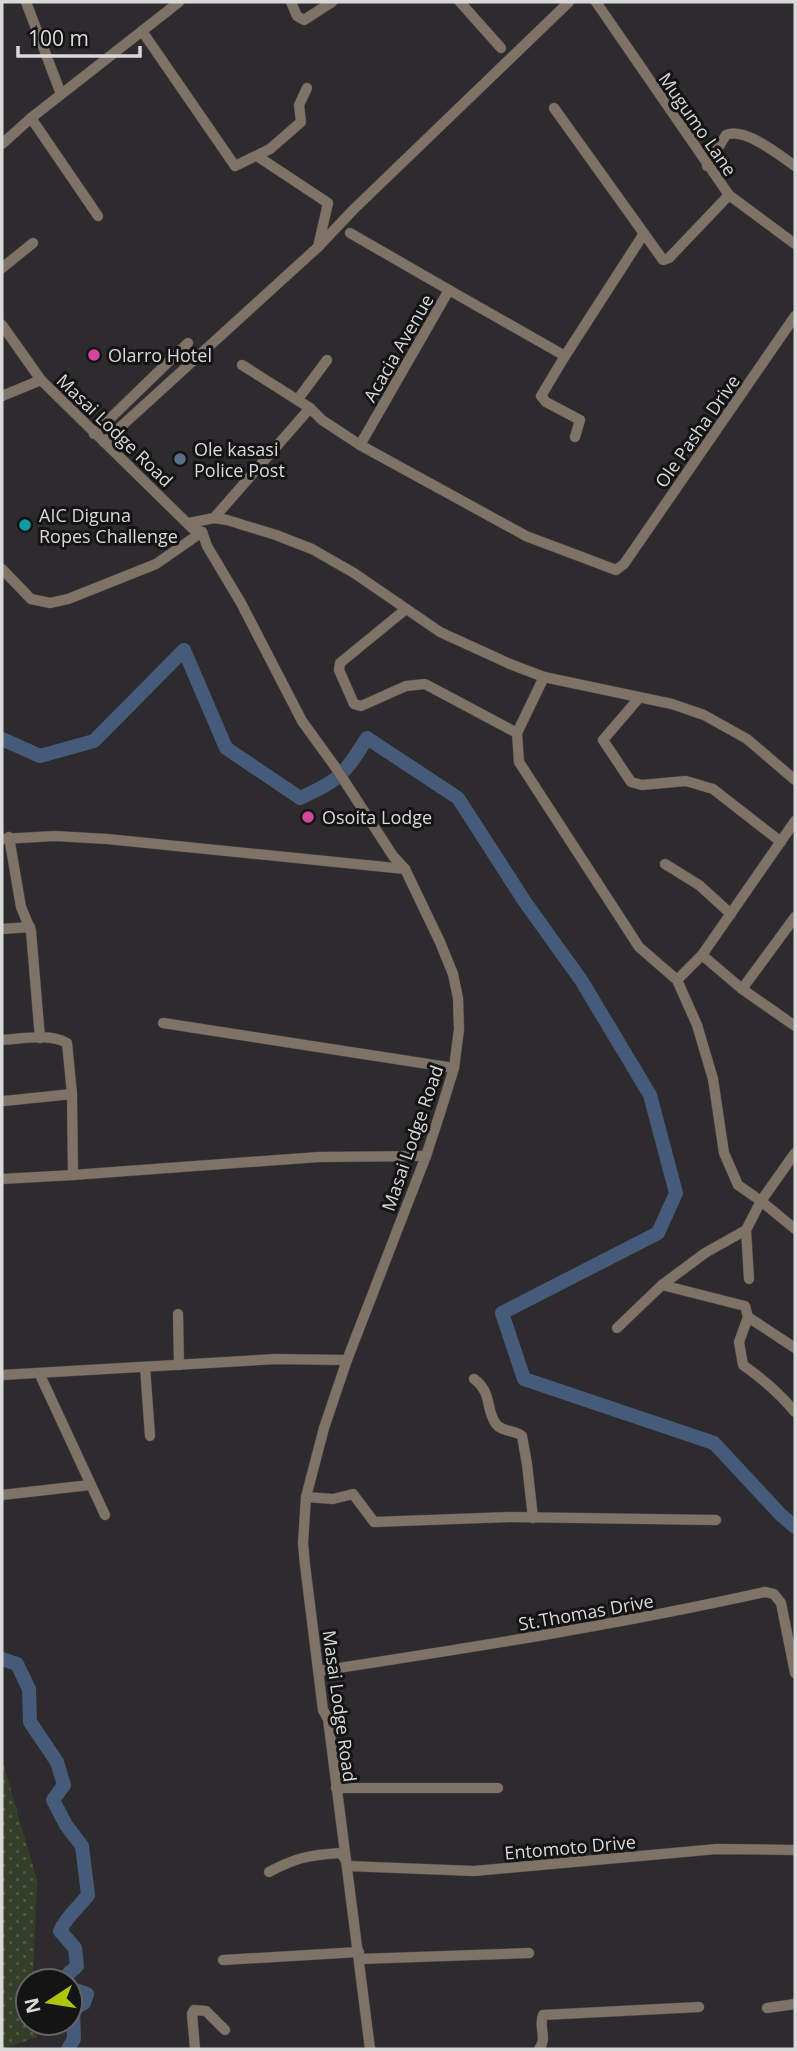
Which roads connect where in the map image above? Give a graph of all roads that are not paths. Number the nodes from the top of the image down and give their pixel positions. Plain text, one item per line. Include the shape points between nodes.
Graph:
1 (26, 2) edge
2 (178, 2) edge
3 (291, 2) edge
4 (332, 2) edge
5 (460, 2) edge
6 (569, 2) edge
7 (596, 2) edge
8 (142, 31) junction
9 (501, 48) dead end
10 (307, 88) dead end
11 (61, 94) junction
12 (554, 108) dead end
13 (31, 118) junction
14 (3, 139) edge
15 (257, 156) junction
16 (707, 166) junction
17 (795, 166) edge
18 (729, 195) junction
19 (99, 216) dead end
20 (350, 233) dead end
21 (643, 235) junction
22 (33, 243) dead end
23 (795, 244) edge
24 (318, 247) junction
25 (2, 268) edge
26 (449, 290) junction
27 (795, 316) edge
28 (2, 325) edge
29 (188, 343) dead end
30 (565, 356) junction
31 (327, 360) dead end
32 (242, 365) dead end
33 (41, 380) junction
34 (2, 396) edge
35 (298, 399) junction
36 (310, 408) junction
37 (94, 434) junction
38 (575, 437) dead end
39 (104, 442) junction
40 (360, 445) junction
41 (214, 518) junction
42 (188, 523) junction
43 (202, 532) junction
44 (2, 569) edge
45 (406, 609) junction
46 (544, 677) junction
47 (639, 698) junction
48 (517, 733) junction
49 (795, 780) edge
50 (795, 821) edge
51 (5, 838) edge
52 (780, 842) junction
53 (664, 864) dead end
54 (405, 869) junction
55 (731, 914) junction
56 (795, 917) edge
57 (30, 926) junction
58 (2, 929) edge
59 (702, 955) junction
60 (677, 980) junction
61 (742, 989) junction
62 (163, 1023) dead end
63 (795, 1026) edge
64 (40, 1038) junction
65 (2, 1040) edge
66 (454, 1068) junction
67 (72, 1094) junction
68 (4, 1101) dead end
69 (795, 1153) edge
70 (426, 1156) junction
71 (73, 1175) junction
72 (2, 1179) edge
73 (761, 1201) junction
74 (795, 1228) edge
75 (746, 1230) junction
76 (749, 1279) dead end
77 (662, 1285) junction
78 (178, 1314) dead end
79 (748, 1317) junction
80 (617, 1328) dead end
81 (795, 1348) edge
82 (347, 1360) junction
83 (179, 1365) junction
84 (145, 1367) junction
85 (2, 1375) edge
86 (40, 1375) junction
87 (474, 1379) dead end
88 (795, 1412) edge
89 (150, 1436) dead end
90 (90, 1485) junction
91 (2, 1495) edge
92 (306, 1497) junction
93 (105, 1515) dead end
94 (533, 1518) junction
95 (716, 1520) dead end
96 (319, 1671) junction
97 (795, 1673) edge
98 (337, 1788) junction
99 (498, 1788) dead end
100 (795, 1850) edge
101 (347, 1863) junction
102 (269, 1871) dead end
103 (529, 1953) dead end
104 (359, 1955) junction
105 (223, 1960) dead end
106 (795, 2004) edge
107 (699, 2007) dead end
108 (767, 2008) dead end
109 (225, 2030) dead end
110 (195, 2049) edge
111 (370, 2049) edge
112 (539, 2049) edge

1 - 11 street
2 - 8 street
3 - 4 street via 304,20
5 - 9 street
6 - 24 street
7 - 16 street, Mugumo Lane
8 - 11 street
8 - 15 street via 234,166
10 - 15 street via 299,105 301,122
11 - 13 street
12 - 21 street
13 - 14 street
13 - 19 street
15 - 24 street via 328,203
16 - 17 street via 726,135 736,133
16 - 18 street, Mugumo Lane
18 - 21 street via 669,258 659,257
18 - 23 street, Mugumo Lane
20 - 26 street
21 - 30 street
22 - 25 street
24 - 39 street
26 - 30 street, Acacia Avenue
26 - 40 street, Acacia Avenue
27 - 40 street, Ole Pasha Drive via 624,564 615,570 526,536
28 - 33 street, Masai Lodge Road
29 - 37 street
30 - 38 street via 541,396 580,420
31 - 35 street
32 - 35 street
33 - 34 street
33 - 37 street, Masai Lodge Road
35 - 36 street
36 - 40 street
36 - 41 street
37 - 39 street, Masai Lodge Road
39 - 42 street, Masai Lodge Road
41 - 42 street
41 - 45 street via 312,550
42 - 43 street, Masai Lodge Road
43 - 44 street via 156,564 50,603 30,600
43 - 54 street, Masai Lodge Road via 296,712
45 - 46 street via 440,632
45 - 48 street via 340,663 354,704 361,706 406,686 425,684
46 - 47 street
46 - 48 street
47 - 49 street via 694,712 730,728
47 - 52 street via 603,740 631,782 686,781 713,789
48 - 60 street via 519,762 552,814 639,947
50 - 52 street
51 - 54 street via 107,839
51 - 57 street
52 - 55 street
53 - 55 street via 699,885
54 - 66 street, Masai Lodge Road via 453,974 459,1029
55 - 59 street
56 - 61 street
57 - 58 street
57 - 64 street
59 - 60 street
59 - 61 street
60 - 73 street via 713,1079 724,1153 738,1185
61 - 63 street
62 - 66 street
64 - 65 street
64 - 67 street via 67,1043
66 - 70 street, Masai Lodge Road
67 - 68 street
67 - 71 street
69 - 73 street
70 - 71 street via 319,1157
70 - 82 street, Masai Lodge Road
71 - 72 street
73 - 74 street
73 - 75 street
75 - 76 street
75 - 77 street
77 - 79 street via 745,1306
77 - 80 street
78 - 83 street
79 - 81 street
79 - 88 street via 740,1342 743,1365
82 - 83 street
82 - 92 street, Masai Lodge Road
83 - 84 street
84 - 86 street
84 - 89 street
85 - 86 street
86 - 90 street
87 - 94 street via 486,1392 495,1423 522,1436
90 - 91 street
90 - 93 street
92 - 94 street via 333,1499 353,1494 374,1522
92 - 96 street, Masai Lodge Road via 303,1543
94 - 95 street
96 - 97 street, St.Thomas Drive via 555,1634 765,1592 779,1598
96 - 98 street, Masai Lodge Road
98 - 99 street
98 - 101 street, Masai Lodge Road
100 - 101 street, Entomoto Drive via 717,1849 474,1871
101 - 102 street, Entomoto Drive via 340,1853 309,1856
101 - 104 street, Masai Lodge Road
103 - 104 street
104 - 105 street
104 - 111 street, Masai Lodge Road
106 - 108 street
107 - 112 street via 543,2015 544,2040
109 - 110 street via 206,2011 194,2010

